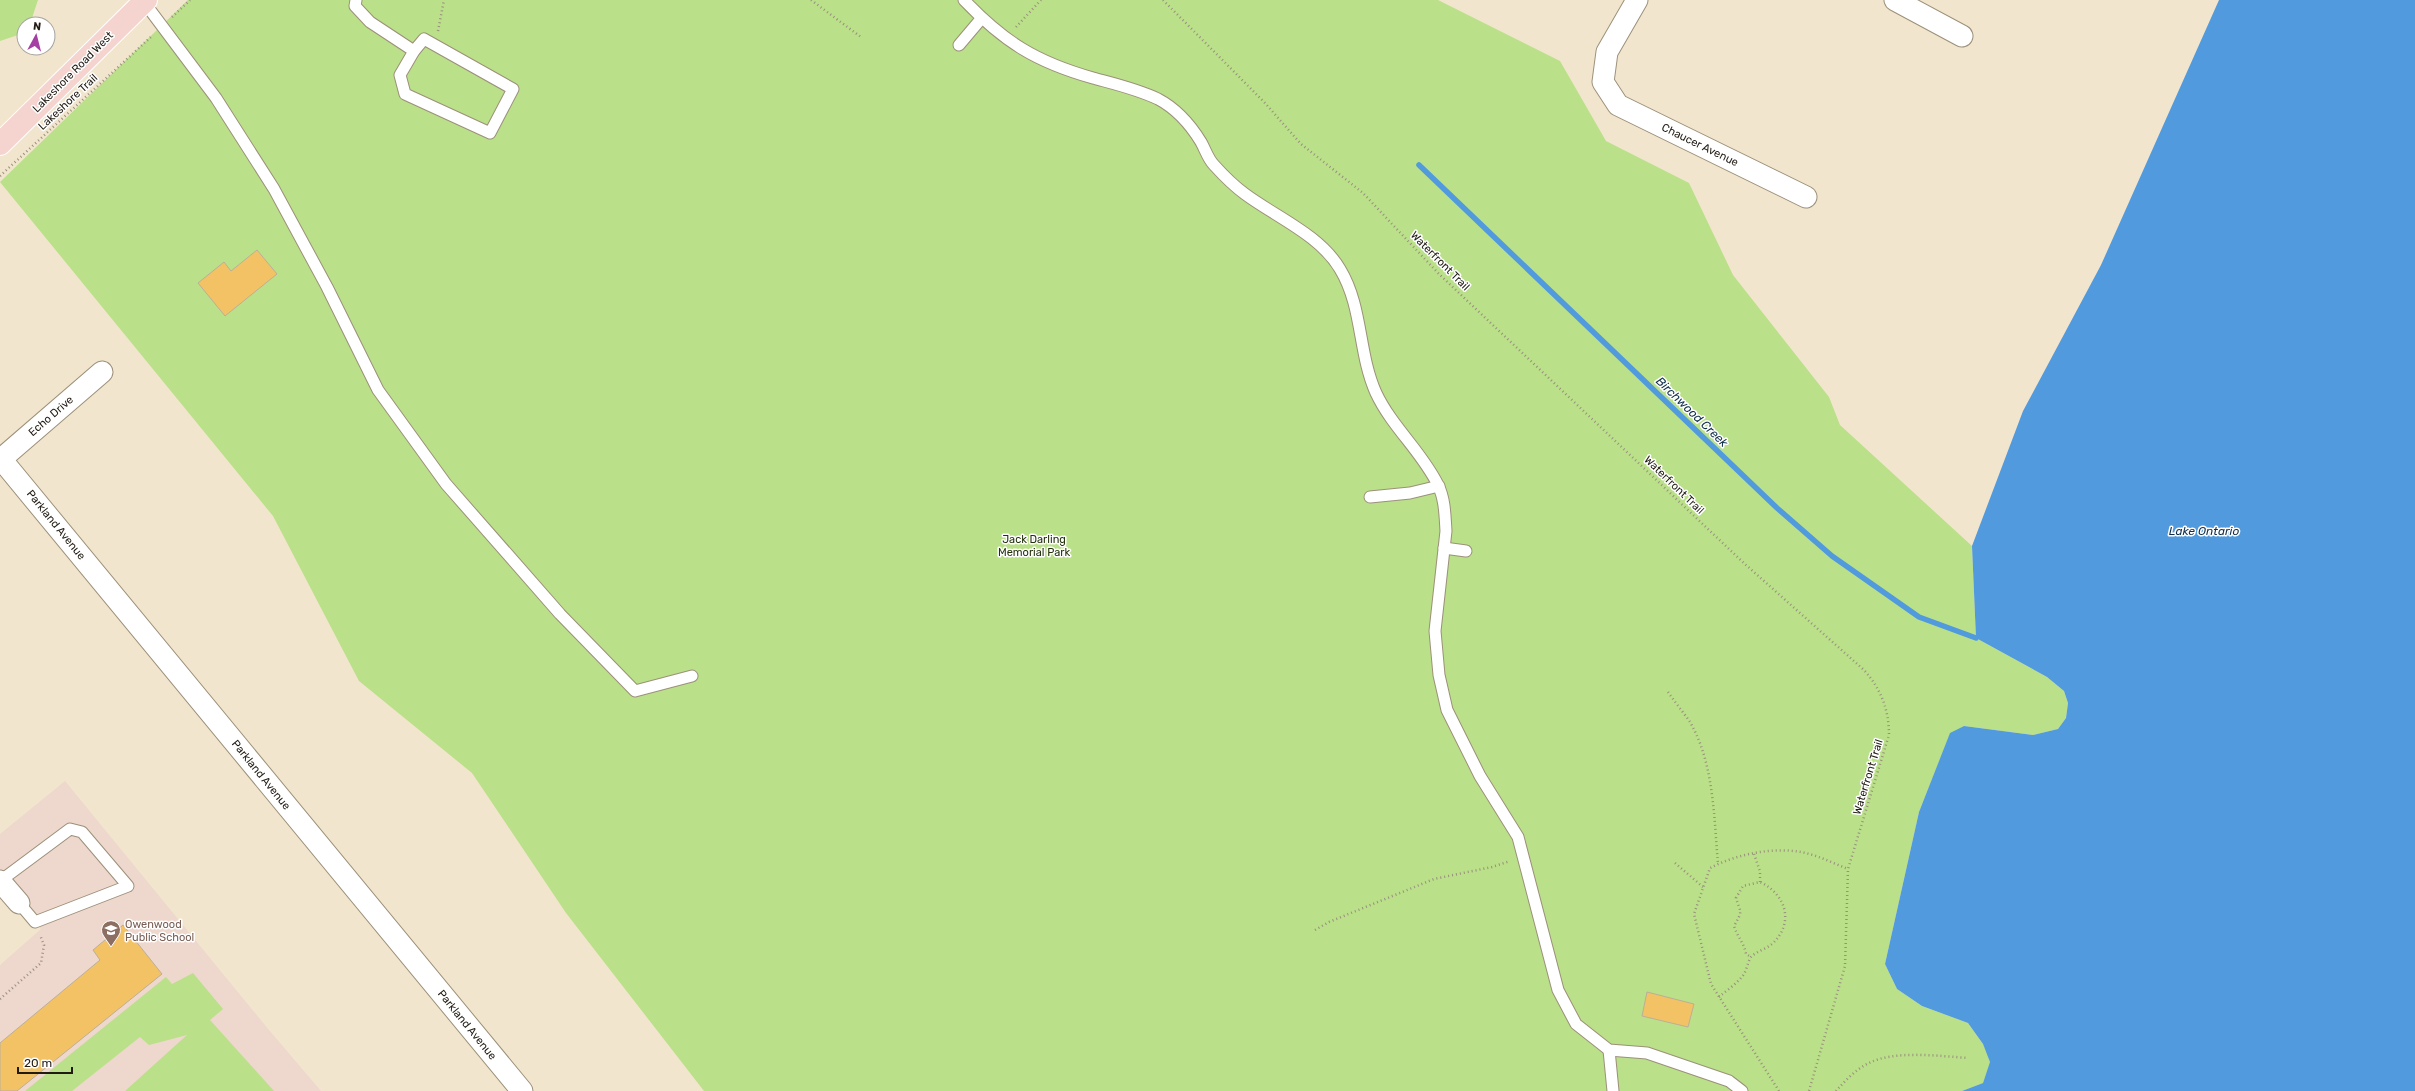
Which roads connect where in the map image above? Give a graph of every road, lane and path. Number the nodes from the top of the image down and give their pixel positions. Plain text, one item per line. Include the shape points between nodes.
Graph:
1 (190, 0) edge
2 (356, 0) edge
3 (444, 0) edge
4 (811, 0) edge
5 (964, 0) edge
6 (1041, 0) edge
7 (1163, 0) edge
8 (1636, 0) edge
9 (1895, 0) edge
10 (145, 1) edge
11 (173, 17) dead end
12 (982, 19) junction
13 (1962, 36) dead end
14 (861, 37) dead end
15 (1006, 40) junction
16 (147, 41) dead end
17 (435, 44) junction
18 (959, 45) dead end
19 (414, 51) junction
20 (0, 144) edge
21 (0, 176) edge
22 (1806, 197) dead end
23 (102, 372) dead end
24 (1, 459) edge
25 (1439, 486) junction
26 (1370, 497) dead end
27 (1444, 548) junction
28 (1466, 551) dead end
29 (692, 676) dead end
30 (1668, 692) dead end
31 (1754, 854) junction
32 (1524, 857) junction
33 (1675, 863) dead end
34 (1718, 864) junction
35 (1848, 869) junction
36 (0, 881) edge
37 (1760, 882) junction
38 (1703, 887) junction
39 (19, 903) joint
40 (35, 922) junction
41 (1315, 930) dead end
42 (1751, 957) junction
43 (1719, 997) junction
44 (0, 999) edge
45 (1609, 1050) junction
46 (1968, 1058) dead end
47 (522, 1091) edge
48 (1613, 1091) edge
49 (1742, 1091) edge
50 (1779, 1091) edge
51 (1809, 1091) edge
52 (1836, 1091) edge

1 - 11 path
2 - 19 lane via 355,6 370,22
3 - 17 path
4 - 14 path
5 - 12 lane
6 - 15 path
7 - 35 path, Waterfront Trail via 1301,144 1363,193 1439,274 1746,565 1876,683 1889,719 1888,735
8 - 22 street, Chaucer Avenue via 1607,52 1603,82 1618,105
9 - 13 street
10 - 20 main road, Lakeshore Road West
10 - 29 lane via 216,98 274,189 327,287 378,390 446,484 560,614 635,691
12 - 15 lane
12 - 18 lane
15 - 25 lane via 1054,65 1132,88 1159,100 1188,121 1212,164 1243,193 1323,248 1340,268 1354,295 1367,369 1376,393
16 - 21 path, Lakeshore Trail
17 - 19 lane via 424,40
17 - 19 lane via 513,89 490,134 405,94 400,75
23 - 24 street, Echo Drive
24 - 47 street, Parkland Avenue
25 - 26 lane via 1410,493
25 - 27 lane via 1445,515
27 - 28 lane
27 - 32 lane via 1435,631 1439,675 1447,710 1480,776 1518,837
30 - 34 path via 1690,723 1706,763 1712,795
31 - 34 path
31 - 35 path via 1775,850 1802,852
31 - 37 path via 1760,871
32 - 41 path via 1492,867 1434,879
32 - 45 lane via 1558,990 1576,1024
33 - 38 path
34 - 38 path via 1710,868
35 - 51 path, Waterfront Trail via 1845,966
36 - 39 street
36 - 40 lane via 70,829 82,832 128,886
37 - 42 path via 1743,886 1736,898 1741,907 1740,916 1734,926 1746,954
37 - 42 path via 1778,894 1785,915 1779,936 1771,945
38 - 43 path via 1694,914 1711,984
39 - 40 lane
40 - 44 path via 44,945 40,963
42 - 43 path via 1743,974
43 - 50 path
45 - 48 lane
45 - 49 lane via 1654,1055 1729,1081
46 - 52 path via 1910,1054 1869,1063 1848,1078

